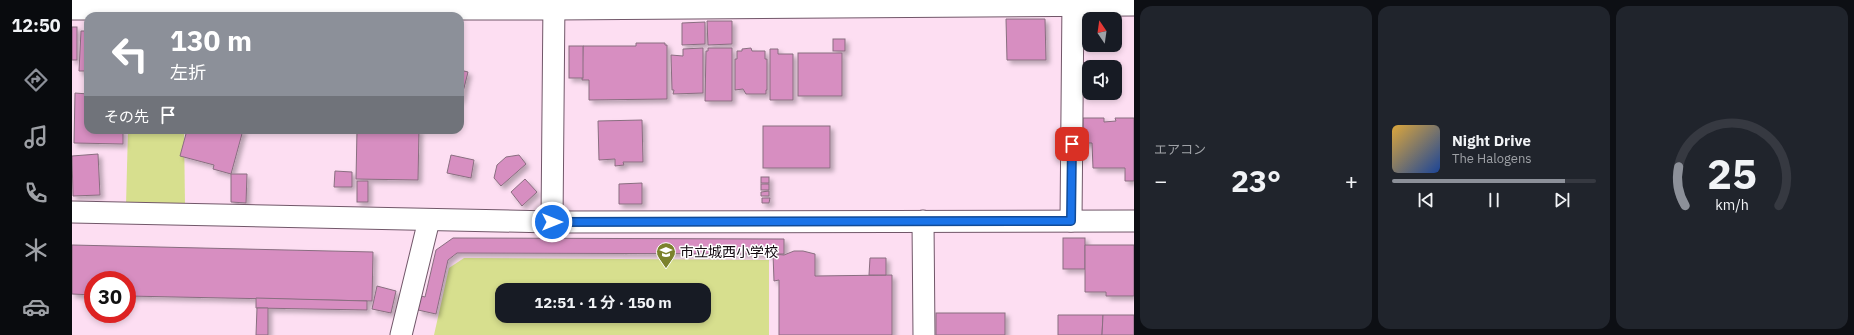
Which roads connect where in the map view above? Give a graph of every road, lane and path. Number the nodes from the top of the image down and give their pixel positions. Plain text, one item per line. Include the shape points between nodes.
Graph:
1 (1073, 2) edge
2 (554, 4) edge
3 (1134, 5) edge
4 (72, 9) edge
5 (72, 212) edge
6 (429, 220) junction
7 (923, 221) junction
8 (1071, 221) junction
9 (1134, 221) edge
10 (552, 222) junction
11 (401, 335) edge
12 (924, 335) edge

1 - 2 street
1 - 3 street
1 - 8 street
2 - 4 street
2 - 10 street
5 - 6 street
6 - 10 street
6 - 11 street
7 - 8 street
7 - 10 street
7 - 12 street
8 - 9 street

